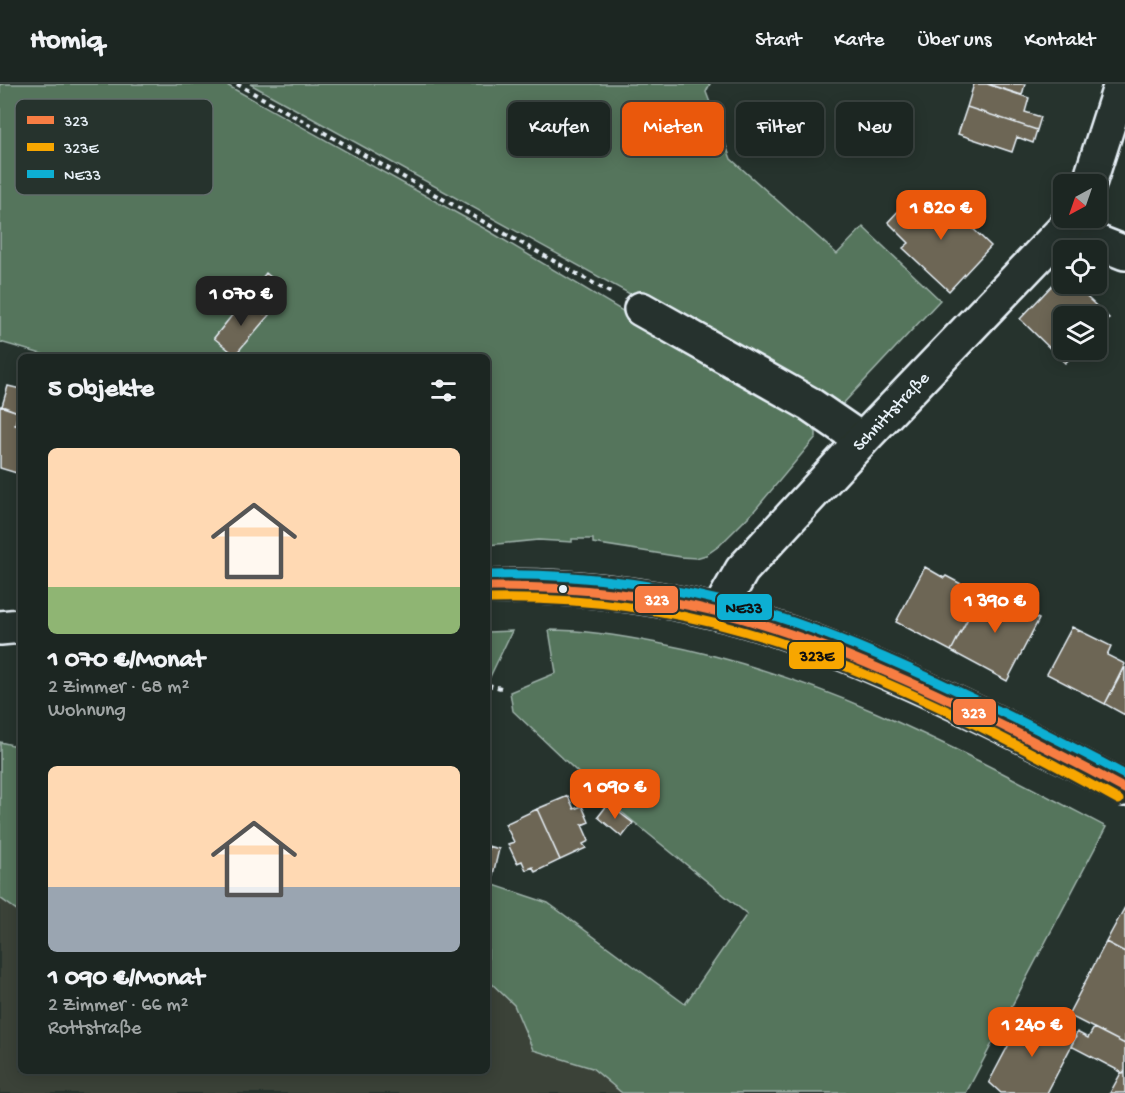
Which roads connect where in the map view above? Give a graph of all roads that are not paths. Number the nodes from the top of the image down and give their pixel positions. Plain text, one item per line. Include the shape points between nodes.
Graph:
1 (1121, 84) edge
2 (1092, 174) edge
3 (1063, 228) edge
4 (1078, 228) edge
5 (1125, 252) edge
6 (640, 309) road end
7 (862, 440) junction
8 (490, 587) edge
9 (717, 612) junction
10 (18, 626) edge
11 (0, 628) edge
12 (1125, 789) edge

1 - 2 street
3 - 7 street, Schnittstraße
4 - 5 street
6 - 7 street via 808,403
7 - 9 street, Schnittstraße via 742,570
8 - 9 street via 563,589 649,598
9 - 12 street via 795,635 882,669
10 - 11 street

